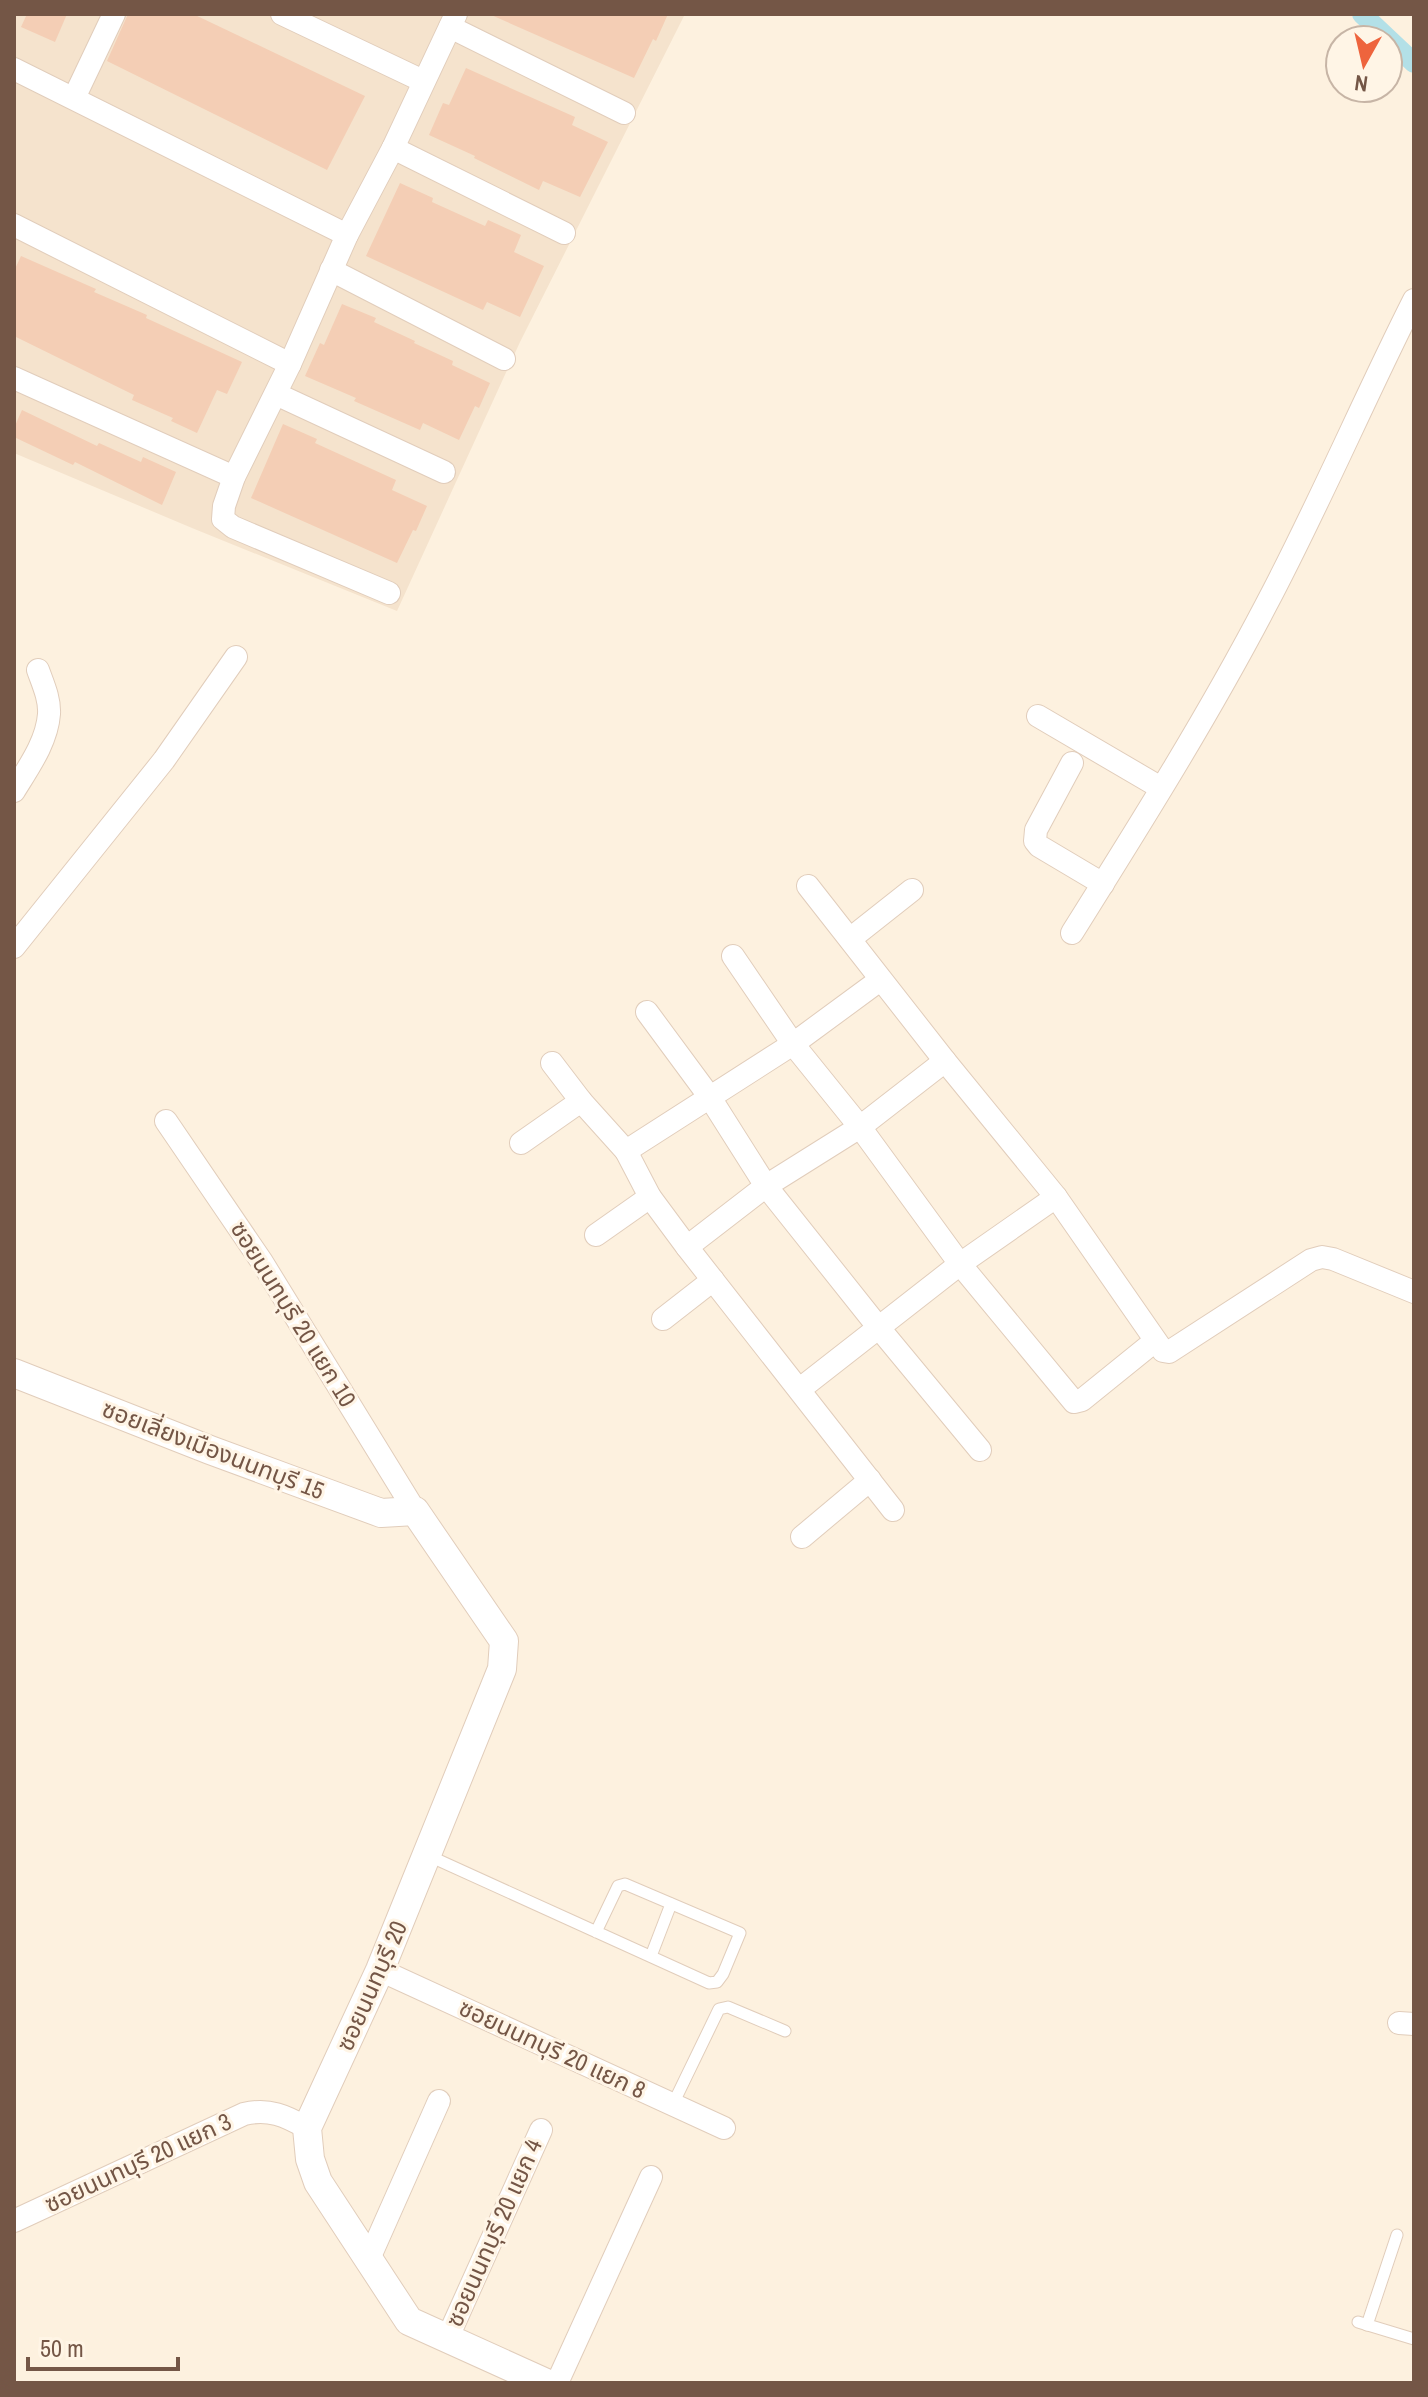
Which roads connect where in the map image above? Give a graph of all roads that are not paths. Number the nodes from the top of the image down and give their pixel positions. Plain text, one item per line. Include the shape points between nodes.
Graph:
1 (114, 14) edge
2 (282, 14) edge
3 (453, 20) edge
4 (14, 69) edge
5 (423, 81) junction
6 (74, 98) junction
7 (624, 113) dead end
8 (393, 148) junction
9 (15, 226) edge
10 (564, 233) dead end
11 (347, 235) junction
12 (331, 270) junction
13 (1414, 300) edge
14 (504, 359) dead end
15 (290, 364) junction
16 (14, 378) edge
17 (276, 394) junction
18 (444, 472) dead end
19 (234, 477) junction
20 (389, 593) dead end
21 (236, 657) dead end
22 (38, 670) dead end
23 (1038, 716) dead end
24 (1072, 763) dead end
25 (1161, 788) junction
26 (14, 791) edge
27 (1103, 884) junction
28 (808, 886) dead end
29 (912, 890) dead end
30 (1072, 933) dead end
31 (850, 939) junction
32 (14, 947) edge
33 (733, 956) dead end
34 (880, 980) junction
35 (647, 1012) dead end
36 (793, 1044) junction
37 (945, 1061) junction
38 (552, 1063) dead end
39 (709, 1096) junction
40 (581, 1101) junction
41 (166, 1121) dead end
42 (860, 1127) junction
43 (521, 1143) dead end
44 (626, 1151) junction
45 (766, 1186) junction
46 (650, 1197) junction
47 (1056, 1197) junction
48 (596, 1235) dead end
49 (687, 1247) junction
50 (960, 1264) junction
51 (713, 1280) junction
52 (1414, 1292) edge
53 (663, 1319) dead end
54 (879, 1328) junction
55 (1155, 1341) junction
56 (14, 1374) edge
57 (800, 1389) junction
58 (980, 1450) dead end
59 (870, 1480) junction
60 (893, 1510) dead end
61 (415, 1511) junction
62 (802, 1537) dead end
63 (427, 1855) junction
64 (671, 1904) junction
65 (596, 1932) junction
66 (651, 1956) junction
67 (380, 1970) junction
68 (785, 2031) dead end
69 (439, 2101) dead end
70 (673, 2104) junction
71 (307, 2128) junction
72 (724, 2128) dead end
73 (541, 2130) dead end
74 (651, 2177) dead end
75 (14, 2221) edge
76 (1397, 2235) dead end
77 (368, 2261) junction
78 (448, 2337) junction
79 (1414, 2339) edge
80 (546, 2383) edge
81 (557, 2383) edge

1 - 6 street
2 - 5 street
3 - 5 street
3 - 7 street
4 - 6 street
5 - 8 street
6 - 11 street
8 - 10 street
8 - 11 street
9 - 15 street
11 - 12 street
12 - 14 street
12 - 15 street
13 - 25 street via 1266,606
15 - 17 street
16 - 19 street
17 - 18 street
17 - 19 street
19 - 20 street via 223,511 226,523
21 - 32 street via 164,760
22 - 26 street via 50,713 46,733
23 - 25 street
24 - 27 street via 1035,841
25 - 27 street
27 - 30 street
28 - 31 street
29 - 31 street
31 - 34 street
33 - 36 street
34 - 36 street
34 - 37 street
35 - 39 street
36 - 39 street
36 - 42 street
37 - 42 street
37 - 47 street
38 - 40 street
39 - 44 street
39 - 45 street
40 - 43 street
40 - 44 street
41 - 61 street, ซอยนนทบุรี 20 แยก 10 via 262,1262
42 - 45 street
42 - 50 street
44 - 46 street
45 - 49 street
45 - 54 street
46 - 48 street
46 - 49 street
47 - 50 street
47 - 55 street
49 - 51 street
50 - 54 street
50 - 55 street via 1074,1402
51 - 53 street
51 - 57 street
52 - 55 street via 1322,1257 1169,1352
54 - 57 street
54 - 58 street
56 - 61 street, ซอยเลี่ยงเมืองนนทบุรี 15 via 381,1513
57 - 59 street
59 - 60 street
59 - 62 street
61 - 63 street, ซอยนนทบุรี 20 via 504,1641 505,1656
63 - 65 lane
63 - 67 street, ซอยนนทบุรี 20
64 - 65 lane via 633,1886 618,1886
64 - 66 lane
64 - 66 lane via 736,1930 739,1938 717,1982
65 - 66 lane
67 - 70 street, ซอยนนทบุรี 20 แยก 8
67 - 71 street, ซอยนนทบุรี 20
68 - 70 lane via 728,2007 719,2009
69 - 77 street
70 - 72 street, ซอยนนทบุรี 20 แยก 8
71 - 75 street, ซอยนนทบุรี 20 แยก 3 via 282,2114 244,2114
71 - 77 street via 318,2182
73 - 78 street, ซอยนนทบุรี 20 แยก 4
74 - 81 street
76 - 79 lane via 1362,2323
77 - 78 street via 409,2321
78 - 80 street

